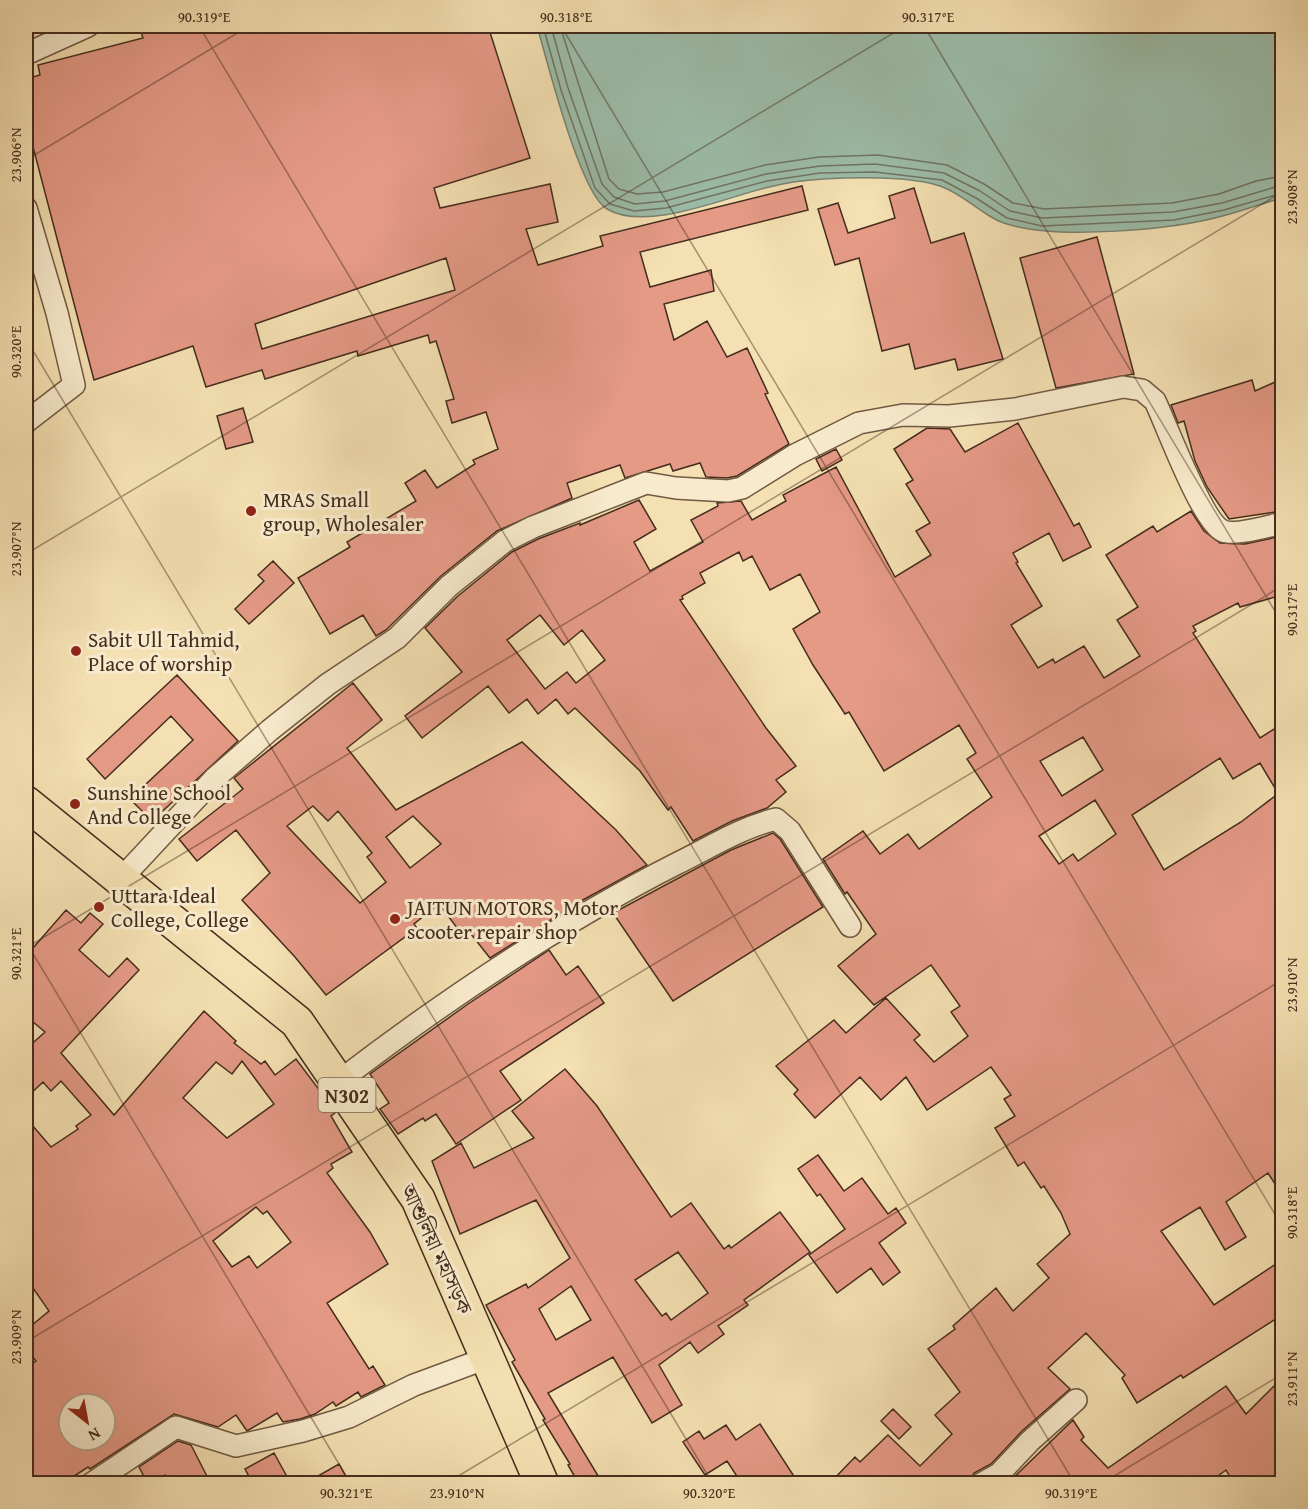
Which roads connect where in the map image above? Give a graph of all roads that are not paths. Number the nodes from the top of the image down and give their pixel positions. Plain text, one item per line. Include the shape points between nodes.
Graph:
1 (88, 26) edge
2 (26, 54) edge
3 (26, 208) edge
4 (26, 422) edge
5 (1282, 523) edge
6 (26, 803) edge
7 (120, 880) junction
8 (850, 926) dead end
9 (338, 1082) junction
10 (487, 1358) junction
11 (1076, 1400) dead end
12 (103, 1480) edge
13 (542, 1484) edge
14 (981, 1484) edge

1 - 2 street
3 - 4 street via 74,385
5 - 7 street via 1231,533 1214,525 1199,501 1155,401 1142,390 1123,387 1015,409 949,416 903,415 859,423 742,488 728,491 646,483 614,493 506,541 449,586 396,638 328,684 215,778
6 - 7 highway, আশুলিয়া মহাসড়ক / N302
7 - 9 highway, আশুলিয়া মহাসড়ক / N302 via 297,1022
8 - 9 street via 790,831 776,819 754,824 534,942
9 - 10 highway, আশুলিয়া মহাসড়ক / N302 via 418,1199
10 - 12 street via 414,1385 349,1416 236,1446 176,1427
10 - 13 highway, আশুলিয়া মহাসড়ক / N302
11 - 14 street via 999,1473

